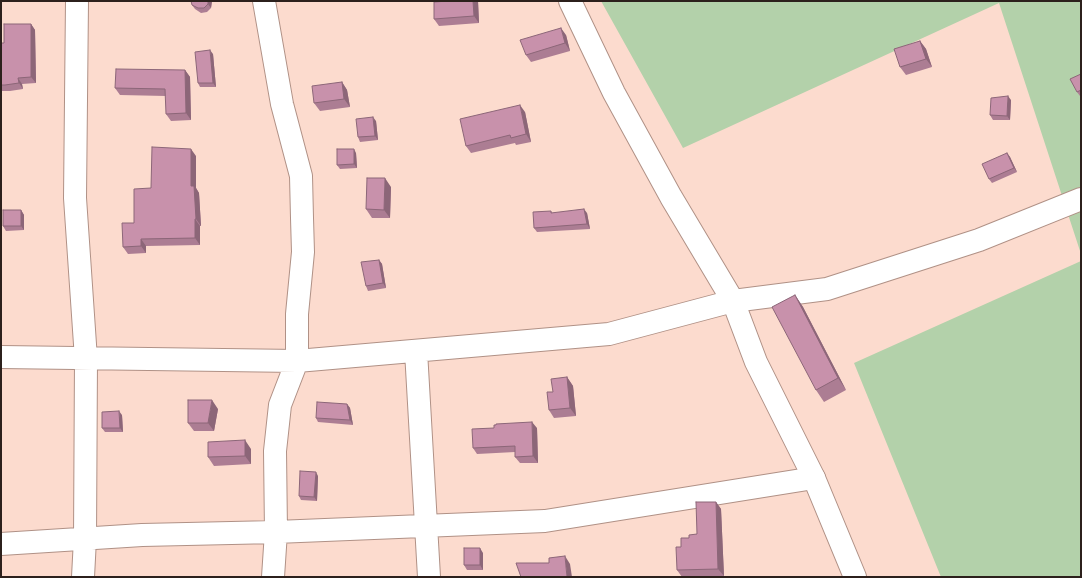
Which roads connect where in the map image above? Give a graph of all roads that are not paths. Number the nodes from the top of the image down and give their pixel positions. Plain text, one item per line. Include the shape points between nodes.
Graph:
1 (77, 1) edge
2 (264, 1) edge
3 (570, 1) edge
4 (1081, 199) edge
5 (733, 301) junction
6 (416, 351) junction
7 (1, 357) edge
8 (86, 359) junction
9 (297, 361) junction
10 (814, 478) junction
11 (427, 526) junction
12 (276, 532) junction
13 (85, 539) junction
14 (1, 544) edge
15 (83, 577) edge
16 (273, 577) edge
17 (429, 577) edge
18 (855, 577) edge

1 - 8 street via 75,198
2 - 9 street via 282,104 301,176 303,252 297,314
3 - 5 street via 614,93 671,197
4 - 5 street via 979,240 827,289
5 - 6 street via 609,334
5 - 10 street via 756,362
6 - 9 street
6 - 11 street
7 - 8 street
8 - 9 street
8 - 13 street
9 - 12 street via 280,405 277,426
10 - 11 street via 545,521
10 - 18 street
11 - 12 street
11 - 17 street
12 - 13 street
12 - 16 street
13 - 14 street
13 - 15 street

